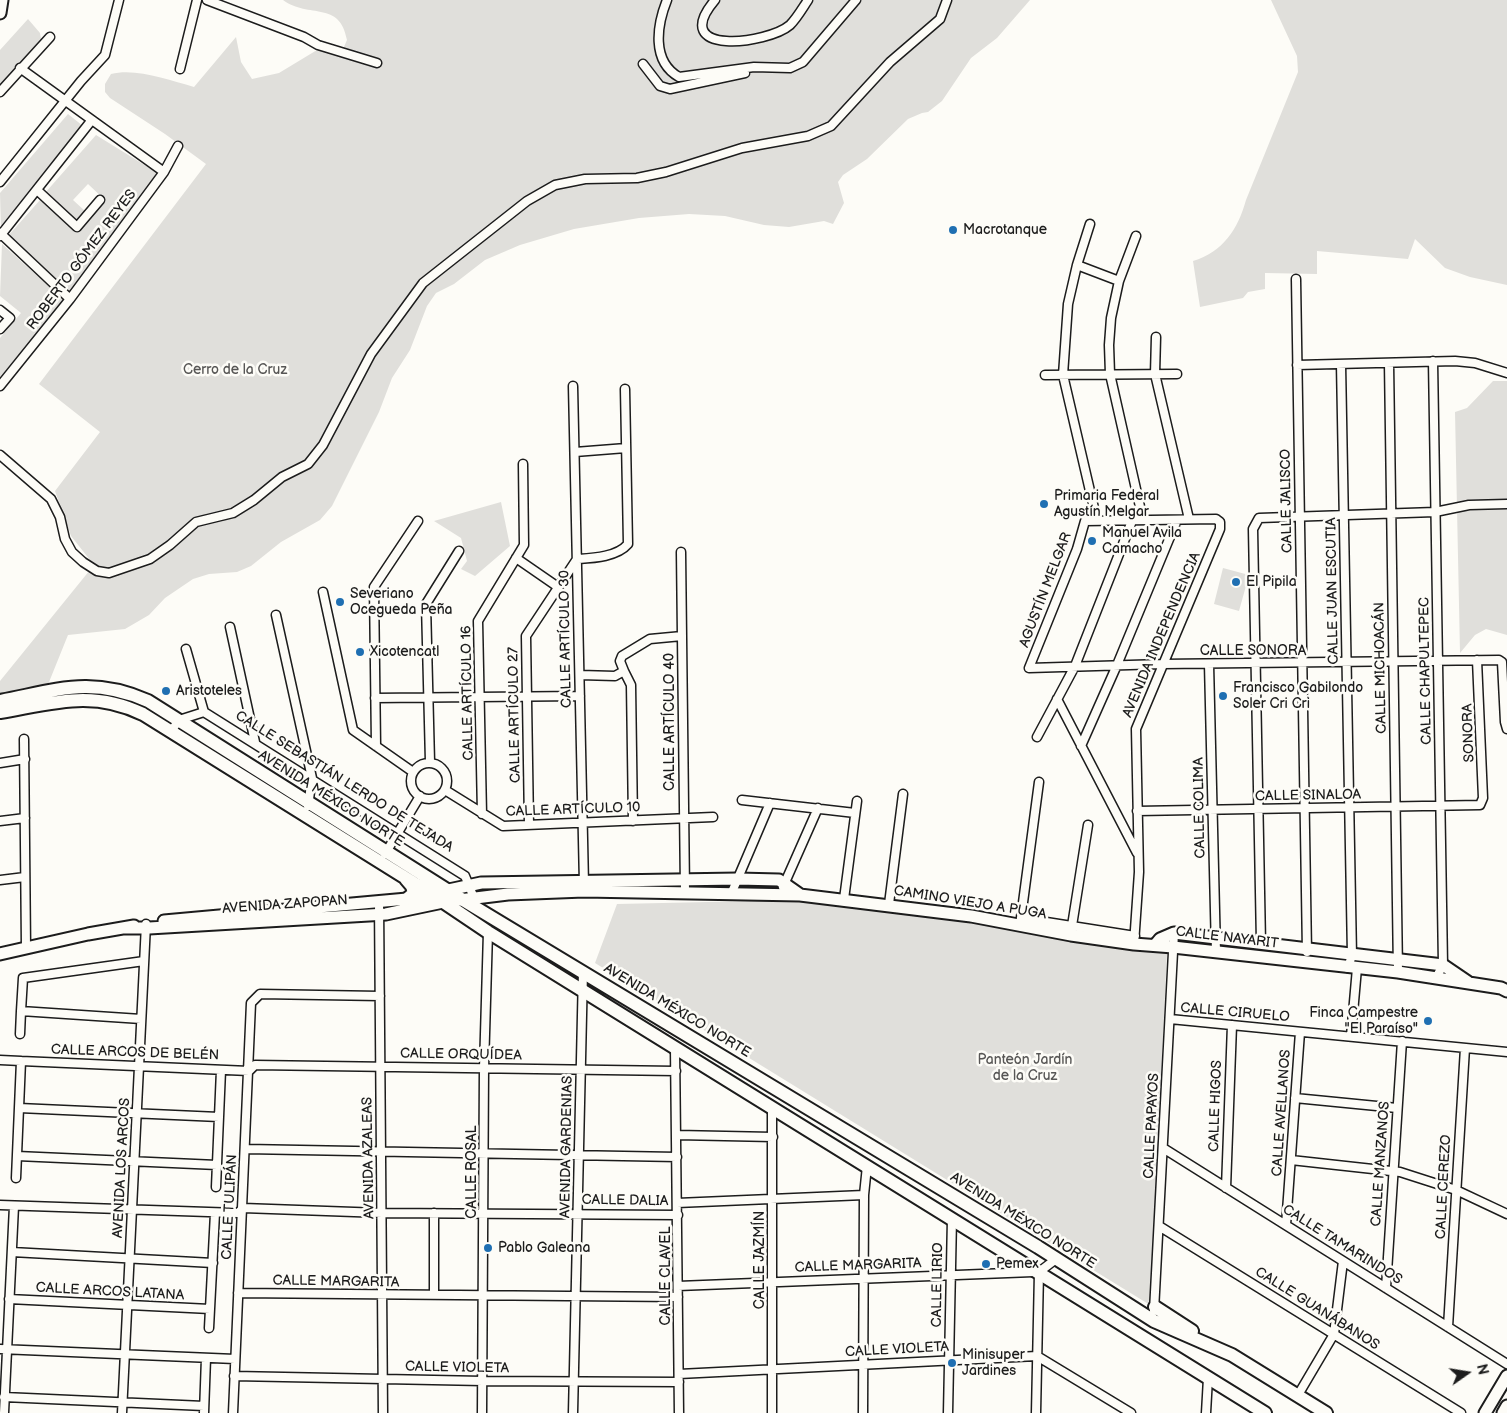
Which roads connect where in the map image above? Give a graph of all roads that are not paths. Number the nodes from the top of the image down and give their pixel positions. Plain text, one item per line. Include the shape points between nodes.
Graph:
1 (2, 0) edge
2 (119, 0) edge
3 (197, 0) edge
4 (207, 0) edge
5 (667, 0) edge
6 (714, 0) edge
7 (808, 0) edge
8 (856, 0) edge
9 (947, 0) edge
10 (0, 13) edge
11 (50, 37) dead end
12 (377, 63) dead end
13 (642, 64) dead end
14 (20, 68) junction
15 (750, 68) junction
16 (180, 69) dead end
17 (0, 92) edge
18 (65, 102) junction
19 (91, 121) junction
20 (178, 146) dead end
21 (164, 172) junction
22 (0, 182) edge
23 (37, 190) junction
24 (100, 200) dead end
25 (1090, 224) dead end
26 (1, 234) edge
27 (1136, 236) dead end
28 (1077, 265) junction
29 (1296, 279) dead end
30 (1119, 282) junction
31 (70, 299) junction
32 (0, 310) edge
33 (0, 329) edge
34 (1156, 338) dead end
35 (1433, 361) junction
36 (1389, 363) junction
37 (1341, 364) junction
38 (1297, 365) junction
39 (1507, 373) edge
40 (1110, 374) junction
41 (1155, 374) junction
42 (1177, 374) dead end
43 (1045, 375) dead end
44 (1063, 375) junction
45 (0, 386) edge
46 (573, 386) dead end
47 (625, 389) dead end
48 (626, 448) junction
49 (575, 452) junction
50 (0, 455) edge
51 (523, 464) dead end
52 (1507, 504) edge
53 (1435, 512) junction
54 (1391, 514) junction
55 (1345, 516) junction
56 (1300, 517) junction
57 (1189, 519) junction
58 (1132, 520) junction
59 (1143, 520) junction
60 (1176, 520) junction
61 (418, 521) dead end
62 (1097, 521) junction
63 (459, 552) dead end
64 (681, 552) dead end
65 (516, 558) junction
66 (577, 559) junction
67 (558, 586) junction
68 (323, 592) dead end
69 (276, 615) dead end
70 (230, 627) dead end
71 (682, 636) junction
72 (186, 649) dead end
73 (1477, 660) junction
74 (1393, 662) junction
75 (1438, 662) junction
76 (1256, 663) junction
77 (1302, 663) junction
78 (1346, 663) junction
79 (1163, 664) junction
80 (1209, 664) junction
81 (1117, 665) junction
82 (1075, 666) junction
83 (1029, 668) joint
84 (624, 671) junction
85 (580, 675) junction
86 (527, 696) junction
87 (580, 696) junction
88 (428, 697) junction
89 (479, 697) junction
90 (375, 698) junction
91 (1057, 699) junction
92 (0, 701) edge
93 (0, 712) edge
94 (204, 712) junction
95 (176, 725) junction
96 (1507, 729) edge
97 (1037, 737) dead end
98 (24, 739) dead end
99 (255, 742) junction
100 (376, 746) junction
101 (1081, 746) junction
102 (25, 759) junction
103 (430, 762) junction
104 (0, 763) edge
105 (413, 772) junction
106 (312, 778) junction
107 (1039, 782) dead end
108 (445, 790) junction
109 (903, 794) dead end
110 (420, 796) junction
111 (742, 800) dead end
112 (857, 801) dead end
113 (770, 804) junction
114 (1480, 805) joint
115 (1395, 806) junction
116 (1440, 806) junction
117 (1349, 807) junction
118 (818, 808) junction
119 (1304, 808) junction
120 (1259, 809) junction
121 (306, 810) junction
122 (1213, 810) junction
123 (1137, 811) junction
124 (856, 813) junction
125 (482, 814) junction
126 (712, 817) dead end
127 (25, 818) junction
128 (683, 818) junction
129 (633, 820) junction
130 (0, 821) edge
131 (583, 823) junction
132 (529, 825) junction
133 (1088, 825) dead end
134 (398, 833) junction
135 (1138, 856) junction
136 (383, 857) junction
137 (25, 877) junction
138 (684, 878) junction
139 (406, 879) junction
140 (738, 879) junction
141 (0, 880) edge
142 (470, 886) junction
143 (584, 886) junction
144 (783, 889) junction
145 (450, 891) junction
146 (684, 891) junction
147 (732, 892) junction
148 (433, 894) junction
149 (407, 899) junction
150 (468, 899) junction
151 (844, 899) junction
152 (444, 902) junction
153 (889, 904) junction
154 (379, 908) junction
155 (1020, 922) junction
156 (146, 926) junction
157 (1071, 931) junction
158 (488, 932) junction
159 (1174, 933) junction
160 (1216, 938) junction
161 (1134, 940) junction
162 (1261, 943) junction
163 (1155, 945) junction
164 (1173, 947) junction
165 (26, 948) junction
166 (1306, 949) junction
167 (1216, 952) junction
168 (0, 954) edge
169 (1352, 955) junction
170 (144, 960) junction
171 (1397, 960) junction
172 (1307, 962) junction
173 (1443, 965) junction
174 (1353, 968) junction
175 (583, 971) junction
176 (1398, 972) junction
177 (1436, 978) junction
178 (1469, 983) junction
179 (583, 991) junction
180 (1507, 991) edge
181 (380, 996) junction
182 (21, 1011) junction
183 (141, 1019) junction
184 (1170, 1019) junction
185 (1232, 1025) junction
186 (1300, 1032) junction
187 (20, 1034) dead end
188 (1351, 1036) junction
189 (1402, 1041) junction
190 (675, 1048) junction
191 (1464, 1048) junction
192 (1507, 1052) edge
193 (0, 1060) edge
194 (21, 1061) junction
195 (139, 1066) junction
196 (380, 1066) junction
197 (484, 1068) junction
198 (221, 1070) junction
199 (581, 1070) junction
200 (248, 1071) junction
201 (676, 1071) junction
202 (1295, 1098) junction
203 (772, 1107) junction
204 (19, 1108) junction
205 (1397, 1108) junction
206 (137, 1114) junction
207 (219, 1117) junction
208 (677, 1135) junction
209 (773, 1137) junction
210 (1163, 1148) junction
211 (246, 1149) junction
212 (381, 1152) junction
213 (485, 1154) junction
214 (579, 1155) junction
215 (17, 1156) junction
216 (677, 1157) junction
217 (1291, 1160) junction
218 (135, 1162) junction
219 (217, 1165) junction
220 (866, 1166) junction
221 (1393, 1171) junction
222 (16, 1178) dead end
223 (216, 1187) dead end
224 (1226, 1188) junction
225 (1456, 1190) junction
226 (864, 1195) junction
227 (773, 1199) junction
228 (677, 1203) junction
229 (0, 1205) edge
230 (14, 1206) junction
231 (243, 1208) junction
232 (132, 1211) junction
233 (215, 1213) junction
234 (382, 1213) junction
235 (434, 1213) junction
236 (484, 1213) junction
237 (578, 1213) junction
238 (1507, 1214) edge
239 (678, 1215) junction
240 (952, 1218) junction
241 (1286, 1225) junction
242 (1159, 1226) junction
243 (12, 1252) junction
244 (130, 1258) junction
245 (1056, 1259) junction
246 (1343, 1261) junction
247 (213, 1263) junction
248 (1039, 1272) junction
249 (950, 1275) junction
250 (864, 1278) junction
251 (772, 1282) junction
252 (678, 1286) junction
253 (1386, 1288) junction
254 (238, 1293) junction
255 (382, 1295) junction
256 (434, 1295) junction
257 (483, 1295) junction
258 (576, 1296) junction
259 (678, 1297) junction
260 (9, 1299) junction
261 (128, 1305) junction
262 (1155, 1307) junction
263 (210, 1310) junction
264 (1154, 1321) junction
265 (1448, 1327) junction
266 (209, 1328) dead end
267 (1334, 1334) junction
268 (3, 1349) edge
269 (125, 1354) junction
270 (1232, 1355) junction
271 (1037, 1356) junction
272 (206, 1358) junction
273 (235, 1359) junction
274 (949, 1360) junction
275 (1507, 1364) edge
276 (863, 1365) junction
277 (772, 1370) junction
278 (234, 1376) junction
279 (1507, 1376) edge
280 (382, 1378) junction
281 (679, 1378) junction
282 (1208, 1378) junction
283 (574, 1381) junction
284 (483, 1382) junction
285 (1298, 1395) junction
286 (4, 1397) junction
287 (123, 1402) junction
288 (1507, 1406) edge
289 (204, 1410) edge
290 (4, 1413) edge
291 (122, 1413) edge
292 (233, 1413) edge
293 (382, 1413) edge
294 (482, 1413) edge
295 (573, 1413) edge
296 (679, 1413) edge
297 (772, 1413) edge
298 (863, 1413) edge
299 (948, 1413) edge
300 (1036, 1413) edge
301 (1131, 1413) edge
302 (1206, 1413) edge
303 (1265, 1413) edge
304 (1326, 1413) edge
305 (1460, 1413) edge
306 (1485, 1413) edge
307 (1503, 1413) edge

1 - 10 street
2 - 18 street via 105,55
3 - 16 street
4 - 12 street via 318,45
5 - 15 street via 658,38 666,67 673,74 679,77
6 - 7 street via 703,19 703,27 712,40 724,42 778,32 789,26
8 - 15 street via 803,62 790,68
9 - 50 street via 940,19 890,62 831,126 808,136 742,148 666,172 637,178 585,179 555,185 527,201 423,283 371,354 323,445 308,464 282,478 233,513 196,522 150,559 109,573 97,571 72,552 64,539 60,517 51,499
11 - 14 street
13 - 15 street via 660,86 670,89 747,73
14 - 17 street
14 - 18 street
18 - 19 street
18 - 22 street
19 - 21 street
19 - 23 street
20 - 21 street, ROBERTO GÓMEZ REYES
21 - 31 street, ROBERTO GÓMEZ REYES
23 - 24 street via 77,227
23 - 26 street
25 - 28 street
26 - 31 street
27 - 30 street
28 - 30 street
28 - 44 street via 1068,304
29 - 38 street, CALLE JALISCO
30 - 40 street via 1111,318
31 - 45 street, ROBERTO GÓMEZ REYES
32 - 33 street via 10,318
34 - 41 street
35 - 36 street
35 - 39 street via 1475,363
35 - 53 street, CALLE CHAPULTEPEC
36 - 37 street
36 - 54 street, CALLE MICHOACÁN
37 - 38 street
37 - 55 street, CALLE JUAN ESCUTIA
38 - 56 street, CALLE JALISCO
40 - 41 street
40 - 44 street
40 - 59 street
41 - 42 street
41 - 57 street
43 - 44 street
44 - 62 street
46 - 49 street, CALLE ARTÍCULO 30
47 - 48 street
48 - 49 street
48 - 66 street via 628,544 624,549 599,557
49 - 66 street, CALLE ARTÍCULO 30
51 - 65 street, CALLE ARTÍCULO 16 via 524,545
52 - 53 street via 1469,505
53 - 54 street
53 - 75 street, CALLE CHAPULTEPEC
54 - 55 street
54 - 74 street, CALLE MICHOACÁN
55 - 56 street
55 - 78 street, CALLE JUAN ESCUTIA
56 - 76 street via 1259,518 1253,529
56 - 77 street, CALLE JALISCO
57 - 60 street
57 - 79 street, AVENIDA INDEPENDENCIA via 1216,519 1220,522 1220,529
58 - 59 street
58 - 62 street
58 - 82 street
59 - 60 street
60 - 81 street
61 - 90 street via 374,587
62 - 83 street, AGUSTÍN MELGAR via 1085,522
63 - 88 street via 426,604
64 - 71 street, CALLE ARTÍCULO 40
65 - 67 street
65 - 89 street, CALLE ARTÍCULO 16 via 478,621
66 - 67 street, CALLE ARTÍCULO 27
66 - 85 street, CALLE ARTÍCULO 30
67 - 86 street, CALLE ARTÍCULO 27 via 526,636
68 - 100 street via 353,730
69 - 106 street
70 - 99 street
71 - 84 street via 650,639 622,656 620,661
71 - 128 street, CALLE ARTÍCULO 40
72 - 94 street
73 - 75 street, CALLE SONORA
73 - 96 street, CALLE SONORA via 1502,662
73 - 114 street, SONORA via 1483,798
74 - 75 street, CALLE SONORA
74 - 78 street, CALLE SONORA
74 - 115 street, CALLE MICHOACÁN
75 - 116 street, CALLE CHAPULTEPEC
76 - 77 street, CALLE SONORA
76 - 80 street, CALLE SONORA
76 - 120 street
77 - 78 street, CALLE SONORA
77 - 119 street, CALLE JALISCO
78 - 117 street, CALLE JUAN ESCUTIA
79 - 80 street, CALLE SONORA
79 - 81 street, CALLE SONORA
79 - 123 street, AVENIDA INDEPENDENCIA via 1136,728
80 - 122 street, CALLE COLIMA
81 - 82 street, CALLE SONORA
81 - 101 street
82 - 83 street, CALLE SONORA
82 - 91 street
84 - 85 street via 615,676
84 - 129 street via 630,685
85 - 87 street, CALLE ARTÍCULO 30
86 - 87 street
86 - 89 street
86 - 132 street, CALLE ARTÍCULO 27
87 - 131 street, CALLE ARTÍCULO 30
88 - 89 street
88 - 90 street
88 - 103 street
89 - 125 street, CALLE ARTÍCULO 16
90 - 100 street
91 - 97 street
91 - 101 street
92 - 95 main road, AVENIDA MÉXICO NORTE via 67,686 108,688 148,701
93 - 95 main road, AVENIDA MÉXICO NORTE via 90,698 127,706
94 - 95 street
94 - 99 street, CALLE SEBASTIÁN LERDO DE TEJADA
95 - 121 main road, AVENIDA MÉXICO NORTE
98 - 102 street
99 - 106 street, CALLE SEBASTIÁN LERDO DE TEJADA
100 - 105 street
101 - 135 street
102 - 104 street
102 - 127 street
103 - 105 street
103 - 108 street via 445,772
105 - 110 street via 412,786
106 - 121 street
106 - 134 street, CALLE SEBASTIÁN LERDO DE TEJADA
107 - 155 street
108 - 110 street via 431,799
108 - 125 street, CALLE ARTÍCULO 10
109 - 153 street
110 - 134 street
111 - 113 street
112 - 124 street
113 - 118 street
113 - 140 street
114 - 116 street, CALLE SINALOA
115 - 116 street, CALLE SINALOA
115 - 117 street, CALLE SINALOA
115 - 171 street, CALLE MICHOACÁN
116 - 173 street, CALLE CHAPULTEPEC
117 - 119 street, CALLE SINALOA
117 - 169 street, CALLE JUAN ESCUTIA
118 - 124 street
118 - 144 street
119 - 120 street, CALLE SINALOA
119 - 166 street, CALLE JALISCO
120 - 122 street, CALLE SINALOA
120 - 162 street
121 - 136 main road, AVENIDA MÉXICO NORTE
122 - 123 street, CALLE SINALOA
122 - 160 street, CALLE COLIMA
123 - 135 street, AVENIDA INDEPENDENCIA
124 - 151 street
125 - 132 street, CALLE ARTÍCULO 10 via 503,826
126 - 128 street, CALLE ARTÍCULO 10
127 - 130 street
127 - 137 street
128 - 129 street, CALLE ARTÍCULO 10
128 - 138 street, CALLE ARTÍCULO 40
129 - 131 street, CALLE ARTÍCULO 10
131 - 132 street, CALLE ARTÍCULO 10
131 - 143 street, CALLE ARTÍCULO 30
133 - 157 street
134 - 136 street
134 - 142 street, CALLE SEBASTIÁN LERDO DE TEJADA via 465,876
135 - 161 street, AVENIDA INDEPENDENCIA
136 - 139 main road, AVENIDA MÉXICO NORTE
136 - 145 main road, AVENIDA MÉXICO NORTE
137 - 141 street
137 - 165 street
138 - 140 street
138 - 143 street
138 - 146 street, CALLE ARTÍCULO 40
139 - 148 main road, AVENIDA MÉXICO NORTE
139 - 149 main road via 413,890
140 - 144 street via 779,880
140 - 147 street
142 - 143 street via 480,883
142 - 145 street
142 - 150 street, CALLE SEBASTIÁN LERDO DE TEJADA
143 - 146 street
143 - 150 street
144 - 147 street
144 - 151 street, CAMINO VIEJO A PUGA via 800,895
145 - 148 street
145 - 150 main road, AVENIDA MÉXICO NORTE
146 - 147 street
148 - 149 street
148 - 152 main road, AVENIDA MÉXICO NORTE
149 - 154 street, AVENIDA ZAPOPAN
150 - 152 street
150 - 175 main road, AVENIDA MÉXICO NORTE
151 - 153 street, CAMINO VIEJO A PUGA
152 - 154 street, AVENIDA ZAPOPAN
152 - 158 main road, AVENIDA MÉXICO NORTE
153 - 155 street, CAMINO VIEJO A PUGA
154 - 156 street, AVENIDA ZAPOPAN
154 - 181 street, AVENIDA AZALEAS
155 - 157 street, CAMINO VIEJO A PUGA
156 - 165 street, AVENIDA ZAPOPAN via 88,934
156 - 170 street, AVENIDA LOS ARCOS
157 - 161 street, CAMINO VIEJO A PUGA
158 - 179 main road, AVENIDA MÉXICO NORTE
158 - 197 street, CALLE ROSAL
159 - 160 street, CALLE NAYARIT
159 - 163 street, CALLE NAYARIT
159 - 164 street, CALLE PAPAYOS
160 - 162 street, CALLE NAYARIT
160 - 167 street, CALLE COLIMA
161 - 163 street, CAMINO VIEJO A PUGA
162 - 166 street, CALLE NAYARIT
163 - 164 street, CALLE NAYARIT
164 - 167 street, CALLE NAYARIT
164 - 184 street, CALLE PAPAYOS
165 - 168 street, AVENIDA ZAPOPAN
166 - 169 street, CALLE NAYARIT
166 - 172 street, CALLE JALISCO
167 - 172 street, CALLE NAYARIT
169 - 171 street, CALLE NAYARIT
169 - 174 street, CALLE JUAN ESCUTIA
170 - 182 street via 23,978
170 - 183 street, AVENIDA LOS ARCOS
171 - 173 street, CALLE NAYARIT
171 - 176 street, CALLE MICHOACÁN
172 - 174 street, CALLE NAYARIT
173 - 177 street, CALLE CHAPULTEPEC
173 - 178 street, CALLE NAYARIT
174 - 176 street, CALLE NAYARIT
174 - 188 street
175 - 179 street, AVENIDA GARDENIAS
175 - 245 main road, AVENIDA MÉXICO NORTE
176 - 177 street, CALLE NAYARIT
177 - 178 street, CALLE NAYARIT
178 - 180 street, CALLE NAYARIT
179 - 190 main road, AVENIDA MÉXICO NORTE
179 - 199 street, AVENIDA GARDENIAS
181 - 196 street, AVENIDA AZALEAS
181 - 200 street, CALLE TULIPÁN via 260,994 252,1003
182 - 183 street
182 - 187 street
183 - 195 street, AVENIDA LOS ARCOS
184 - 185 street, CALLE CIRUELO
184 - 210 street, CALLE PAPAYOS
185 - 186 street, CALLE CIRUELO
185 - 224 street, CALLE HIGOS
186 - 188 street, CALLE CIRUELO
186 - 202 street, CALLE AVELLANOS
188 - 189 street, CALLE CIRUELO
189 - 191 street, CALLE CIRUELO
189 - 205 street, CALLE MANZANOS
190 - 201 street, CALLE CLAVEL
190 - 203 main road, AVENIDA MÉXICO NORTE
191 - 192 street, CALLE CIRUELO
191 - 225 street, CALLE CEREZO
193 - 194 street, CALLE ARCOS DE BELÉN
194 - 195 street, CALLE ARCOS DE BELÉN
194 - 204 street
195 - 198 street, CALLE ARCOS DE BELÉN
195 - 206 street, AVENIDA LOS ARCOS
196 - 197 street, CALLE ORQUÍDEA
196 - 200 street, CALLE ORQUÍDEA via 254,1064
196 - 212 street, AVENIDA AZALEAS
197 - 199 street, CALLE ORQUÍDEA
197 - 213 street, CALLE ROSAL
198 - 200 street, CALLE ARCOS DE BELÉN
198 - 207 street
199 - 201 street, CALLE ORQUÍDEA
199 - 214 street, AVENIDA GARDENIAS
200 - 211 street, CALLE TULIPÁN
201 - 208 street, CALLE CLAVEL
202 - 205 street
202 - 217 street, CALLE AVELLANOS
203 - 209 street, CALLE JAZMÍN
203 - 220 main road, AVENIDA MÉXICO NORTE
204 - 206 street
204 - 215 street
205 - 221 street, CALLE MANZANOS
206 - 207 street
206 - 218 street, AVENIDA LOS ARCOS
207 - 219 street
208 - 209 street
208 - 216 street, CALLE CLAVEL
209 - 227 street, CALLE JAZMÍN
210 - 224 street, CALLE TAMARINDOS
210 - 242 street, CALLE PAPAYOS
211 - 212 street
211 - 231 street, CALLE TULIPÁN
212 - 213 street
212 - 234 street, AVENIDA AZALEAS
213 - 214 street
213 - 236 street, CALLE ROSAL
214 - 216 street
214 - 237 street, AVENIDA GARDENIAS
215 - 218 street
215 - 222 street
216 - 228 street, CALLE CLAVEL
217 - 221 street
217 - 241 street, CALLE AVELLANOS
218 - 219 street
218 - 232 street, AVENIDA LOS ARCOS
219 - 223 street
220 - 226 street
220 - 240 main road, AVENIDA MÉXICO NORTE
221 - 225 street
221 - 253 street, CALLE MANZANOS
224 - 241 street, CALLE TAMARINDOS
225 - 238 street
225 - 265 street, CALLE CEREZO
226 - 227 street, CALLE DALIA
226 - 250 street
227 - 228 street, CALLE DALIA
227 - 251 street, CALLE JAZMÍN
228 - 239 street, CALLE CLAVEL
229 - 230 street, CALLE DALIA
230 - 232 street, CALLE DALIA
230 - 243 street
231 - 233 street, CALLE DALIA via 238,1213
231 - 234 street, CALLE DALIA
231 - 254 street, CALLE TULIPÁN
232 - 233 street, CALLE DALIA
232 - 244 street, AVENIDA LOS ARCOS
233 - 247 street
234 - 235 street, CALLE DALIA
234 - 255 street, AVENIDA AZALEAS
235 - 236 street, CALLE DALIA
235 - 256 street
236 - 237 street, CALLE DALIA
236 - 257 street, CALLE ROSAL
237 - 239 street, CALLE DALIA
237 - 258 street, AVENIDA GARDENIAS
239 - 252 street, CALLE CLAVEL
240 - 248 main road, AVENIDA MÉXICO NORTE
240 - 249 street, CALLE LIRIO
241 - 246 street, CALLE TAMARINDOS
242 - 262 street, CALLE PAPAYOS
242 - 267 street, CALLE GUANÁBANOS
243 - 244 street
243 - 260 street
244 - 247 street
244 - 261 street, AVENIDA LOS ARCOS
245 - 248 street
245 - 264 main road, AVENIDA MÉXICO NORTE
246 - 253 street, CALLE TAMARINDOS
246 - 267 street
247 - 263 street
248 - 249 street, CALLE MARGARITA
248 - 271 street
248 - 282 main road, AVENIDA MÉXICO NORTE
249 - 250 street, CALLE MARGARITA
249 - 274 street, CALLE LIRIO
250 - 251 street, CALLE MARGARITA
250 - 276 street
251 - 252 street, CALLE MARGARITA
251 - 277 street, CALLE JAZMÍN
252 - 259 street, CALLE CLAVEL
253 - 265 street, CALLE TAMARINDOS
254 - 255 street, CALLE MARGARITA
254 - 273 street, CALLE TULIPÁN
255 - 256 street, CALLE MARGARITA
255 - 280 street, AVENIDA AZALEAS
256 - 257 street, CALLE MARGARITA
257 - 258 street, CALLE MARGARITA
257 - 284 street, CALLE ROSAL
258 - 259 street, CALLE MARGARITA
258 - 283 street, AVENIDA GARDENIAS
259 - 281 street, CALLE CLAVEL
260 - 261 street, CALLE ARCOS LATANA
260 - 268 street
261 - 263 street, CALLE ARCOS LATANA
261 - 269 street, AVENIDA LOS ARCOS
262 - 264 street, CALLE PAPAYOS
262 - 270 main road
263 - 266 street
264 - 270 main road, AVENIDA MÉXICO NORTE
265 - 275 street, CALLE TAMARINDOS
267 - 285 street
267 - 305 street, CALLE GUANÁBANOS
268 - 269 street
268 - 286 street
269 - 272 street
269 - 287 street, AVENIDA LOS ARCOS
270 - 285 main road, AVENIDA MÉXICO NORTE
271 - 274 street, CALLE VIOLETA
271 - 300 street
271 - 301 street
272 - 273 street
272 - 289 street
273 - 278 street, CALLE TULIPÁN
274 - 276 street, CALLE VIOLETA
274 - 299 street, CALLE LIRIO
276 - 277 street, CALLE VIOLETA
276 - 298 street
277 - 281 street, CALLE VIOLETA
277 - 297 street, CALLE JAZMÍN
278 - 280 street, CALLE VIOLETA
278 - 292 street, CALLE TULIPÁN
279 - 306 street
280 - 284 street, CALLE VIOLETA
280 - 293 street, AVENIDA AZALEAS
281 - 283 street, CALLE VIOLETA
281 - 296 street, CALLE CLAVEL
282 - 302 street
282 - 303 main road, AVENIDA MÉXICO NORTE
283 - 284 street, CALLE VIOLETA
283 - 295 street, AVENIDA GARDENIAS
284 - 294 street, CALLE ROSAL
285 - 304 main road, AVENIDA MÉXICO NORTE
286 - 287 street
286 - 290 street
287 - 289 street
287 - 291 street, AVENIDA LOS ARCOS
288 - 307 street

